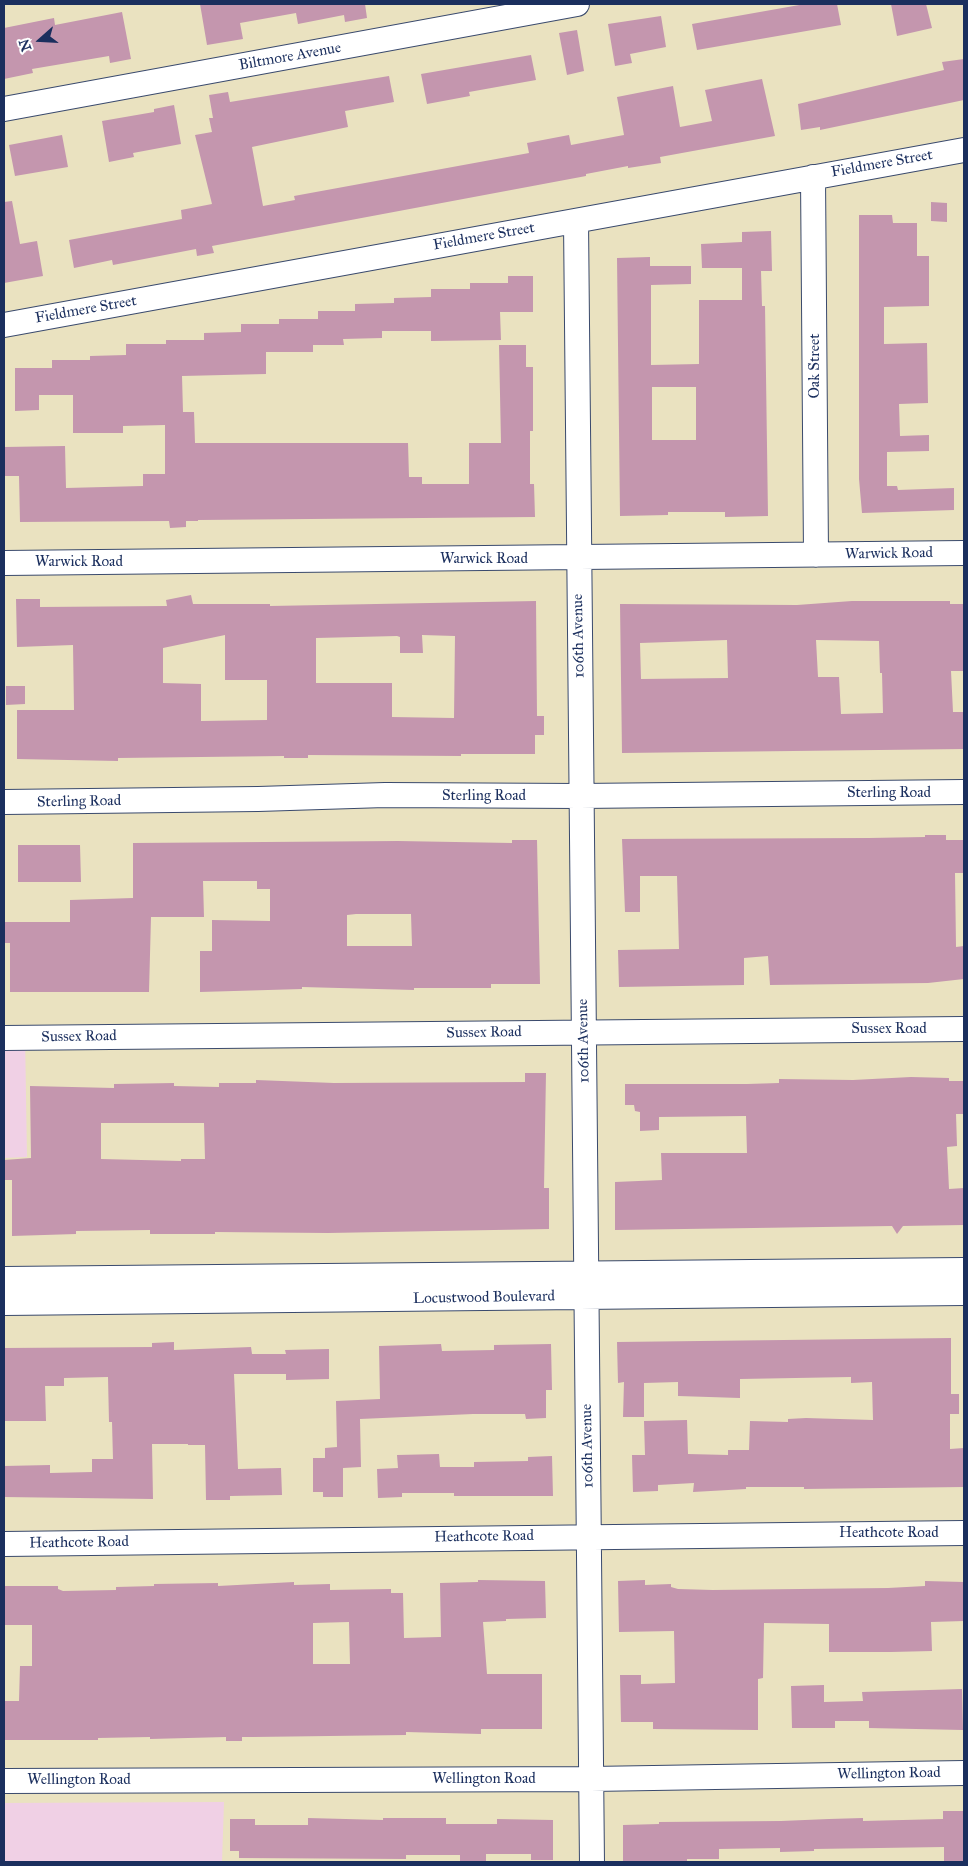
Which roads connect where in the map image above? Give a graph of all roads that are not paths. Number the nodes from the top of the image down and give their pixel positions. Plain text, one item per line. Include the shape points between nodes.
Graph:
1 (575, 4) edge
2 (4, 109) edge
3 (964, 150) edge
4 (813, 177) junction
5 (576, 220) junction
6 (4, 325) edge
7 (964, 553) edge
8 (816, 555) junction
9 (578, 558) junction
10 (4, 563) edge
11 (964, 792) edge
12 (580, 796) junction
13 (4, 802) edge
14 (964, 1029) edge
15 (585, 1032) junction
16 (4, 1038) edge
17 (953, 1270) edge
18 (205, 1277) junction
19 (4, 1278) edge
20 (586, 1285) junction
21 (953, 1293) edge
22 (205, 1301) junction
23 (4, 1303) edge
24 (964, 1532) edge
25 (589, 1535) junction
26 (4, 1544) edge
27 (964, 1773) edge
28 (591, 1779) junction
29 (4, 1780) edge
30 (592, 1862) edge

1 - 2 street, Biltmore Avenue
3 - 4 street, Fieldmere Street
4 - 5 street, Fieldmere Street
4 - 8 street, Oak Street
5 - 6 street, Fieldmere Street
5 - 9 street, 106th Avenue
7 - 8 street, Warwick Road
8 - 9 street, Warwick Road
9 - 10 street, Warwick Road
9 - 12 street, 106th Avenue
11 - 12 street, Sterling Road
12 - 13 street, Sterling Road via 385,795
12 - 15 street, 106th Avenue
14 - 15 street, Sussex Road
15 - 16 street, Sussex Road
15 - 20 street, 106th Avenue
17 - 20 street, Locustwood Boulevard
17 - 21 street
18 - 19 street, Locustwood Boulevard
18 - 20 street, Locustwood Boulevard
18 - 22 street
20 - 21 street, Locustwood Boulevard
20 - 22 street, Locustwood Boulevard
20 - 25 street, 106th Avenue
22 - 23 street, Locustwood Boulevard
24 - 25 street, Heathcote Road
25 - 26 street, Heathcote Road
25 - 28 street, 106th Avenue
27 - 28 street, Wellington Road
28 - 29 street, Wellington Road
28 - 30 street, 106th Avenue

